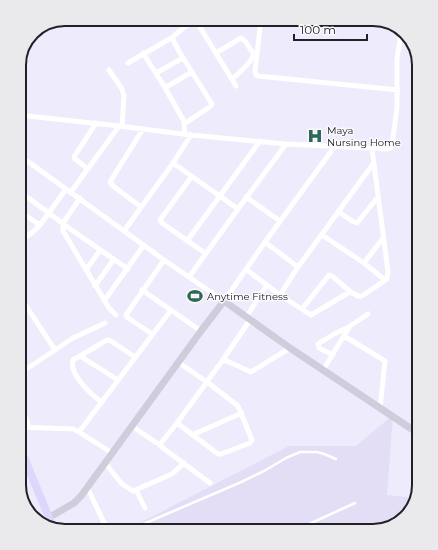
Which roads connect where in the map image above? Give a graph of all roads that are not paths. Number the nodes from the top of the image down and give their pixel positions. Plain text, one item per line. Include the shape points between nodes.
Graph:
1 (186, 26) edge
2 (199, 26) edge
3 (260, 26) edge
4 (173, 37) junction
5 (401, 37) edge
6 (143, 53) junction
7 (216, 53) junction
8 (183, 58) junction
9 (128, 63) dead end
10 (109, 70) dead end
11 (192, 72) junction
12 (156, 73) junction
13 (232, 79) junction
14 (164, 86) junction
15 (236, 86) dead end
16 (398, 90) junction
17 (26, 116) edge
18 (96, 123) junction
19 (185, 123) junction
20 (120, 126) junction
21 (143, 129) junction
22 (185, 134) junction
23 (191, 135) junction
24 (260, 141) junction
25 (286, 144) junction
26 (335, 146) junction
27 (372, 149) junction
28 (26, 160) edge
29 (173, 163) junction
30 (373, 164) junction
31 (88, 169) junction
32 (192, 176) junction
33 (66, 188) junction
34 (71, 192) junction
35 (26, 196) edge
36 (220, 197) junction
37 (246, 197) junction
38 (378, 197) junction
39 (80, 198) junction
40 (141, 207) junction
41 (238, 209) junction
42 (339, 212) junction
43 (49, 213) junction
44 (26, 216) edge
45 (280, 221) junction
46 (63, 224) junction
47 (40, 225) junction
48 (124, 230) junction
49 (322, 235) junction
50 (26, 237) edge
51 (383, 238) junction
52 (187, 241) junction
53 (265, 242) junction
54 (144, 245) junction
55 (100, 250) junction
56 (205, 253) junction
57 (114, 259) junction
58 (164, 260) junction
59 (364, 263) junction
60 (298, 267) junction
61 (128, 268) junction
62 (86, 270) junction
63 (247, 270) junction
64 (189, 277) junction
65 (385, 280) junction
66 (267, 285) junction
67 (95, 286) junction
68 (142, 290) junction
69 (352, 292) junction
70 (280, 295) junction
71 (104, 301) junction
72 (224, 302) junction
73 (26, 306) edge
74 (302, 309) junction
75 (171, 310) junction
76 (368, 314) dead end
77 (116, 315) dead end
78 (248, 319) junction
79 (104, 323) dead end
80 (350, 326) junction
81 (201, 332) junction
82 (152, 334) junction
83 (344, 336) junction
84 (290, 348) junction
85 (55, 350) junction
86 (333, 355) junction
87 (80, 356) junction
88 (135, 356) junction
89 (222, 361) junction
90 (178, 362) junction
91 (26, 369) edge
92 (323, 370) junction
93 (118, 380) junction
94 (207, 382) junction
95 (102, 402) junction
96 (383, 410) junction
97 (242, 413) junction
98 (26, 419) edge
99 (177, 424) junction
100 (132, 426) junction
101 (29, 427) joint
102 (412, 429) edge
103 (80, 432) junction
104 (192, 435) junction
105 (159, 444) junction
106 (112, 453) junction
107 (336, 459) dead end
108 (26, 462) edge
109 (105, 463) junction
110 (184, 463) junction
111 (210, 482) dead end
112 (87, 487) junction
113 (136, 490) junction
114 (355, 503) dead end
115 (145, 508) dead end
116 (51, 521) edge
117 (105, 524) edge
118 (143, 524) edge
119 (309, 524) edge

1 - 4 street
2 - 7 street
3 - 16 street via 255,71 258,76
4 - 6 street
4 - 8 street
5 - 16 street via 397,59
6 - 9 street
6 - 12 street
7 - 13 street
7 - 13 street via 240,38 244,39 253,53 248,64
8 - 11 street
8 - 12 street
10 - 20 street via 124,96
11 - 14 street
11 - 19 street via 212,104
12 - 14 street
13 - 15 street
14 - 19 street
16 - 27 street via 392,146 388,149
17 - 18 street
18 - 20 street
18 - 31 street via 74,157
19 - 22 street
20 - 21 street
20 - 31 street
21 - 22 street
21 - 40 street via 110,182
22 - 23 street
23 - 24 street
23 - 29 street
24 - 25 street
24 - 36 street
25 - 26 street
25 - 37 street
26 - 27 street
26 - 45 street
27 - 30 street
28 - 33 street
29 - 32 street
29 - 40 street
30 - 38 street
30 - 42 street
31 - 34 street
32 - 36 street
32 - 52 street via 160,220
33 - 34 street
33 - 43 street
34 - 39 street
35 - 43 street
36 - 41 street
36 - 52 street
37 - 41 street
37 - 45 street
38 - 42 street via 357,223
38 - 51 street
39 - 46 street
39 - 48 street
40 - 48 street
41 - 56 street
42 - 49 street
43 - 46 street
43 - 47 street
44 - 47 street
45 - 53 street
46 - 55 street
46 - 62 street via 63,231
47 - 50 street
48 - 54 street
49 - 59 street
49 - 60 street
51 - 59 street
51 - 65 street via 388,272
52 - 56 street
53 - 60 street
53 - 63 street
54 - 58 street
54 - 61 street
55 - 57 street
55 - 62 street
56 - 64 street
57 - 61 street
57 - 67 street
58 - 64 street
58 - 68 street
59 - 65 street
60 - 70 street
61 - 71 street
62 - 67 street
63 - 66 street
63 - 72 street
64 - 72 street
65 - 69 street via 362,296
66 - 70 street
66 - 78 street
67 - 71 street
68 - 75 street
68 - 82 street via 126,315
69 - 74 street via 314,315
69 - 74 street via 329,275
70 - 74 street
71 - 77 street
72 - 78 street
72 - 81 street
73 - 85 street
75 - 81 street
75 - 82 street
76 - 80 street
78 - 84 street
78 - 89 street
79 - 85 street
80 - 83 street
80 - 86 street via 318,344 319,348
81 - 90 street
82 - 88 street
83 - 86 street
83 - 96 street via 385,361
84 - 89 street via 251,372
84 - 92 street
85 - 91 street
86 - 92 street
87 - 88 street via 107,340
87 - 93 street
87 - 95 street via 74,360 73,367 85,388
88 - 93 street
89 - 94 street
90 - 94 street
90 - 100 street
92 - 96 street
93 - 95 street
94 - 97 street via 233,401
94 - 99 street
95 - 103 street
96 - 102 street
97 - 104 street
97 - 104 street via 252,438 250,442 218,454
98 - 101 street
99 - 104 street
99 - 105 street
100 - 105 street
100 - 106 street
101 - 103 street via 66,428
103 - 106 street
105 - 110 street
106 - 109 street
107 - 118 lane via 317,452 300,452 239,483
108 - 116 main road
109 - 112 street
109 - 113 street via 125,486
110 - 111 street
110 - 113 street via 172,474
112 - 116 street via 74,503
112 - 117 street
113 - 115 street
114 - 119 lane

